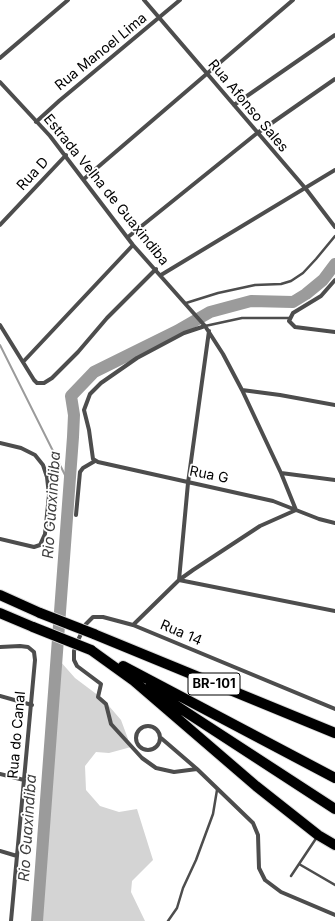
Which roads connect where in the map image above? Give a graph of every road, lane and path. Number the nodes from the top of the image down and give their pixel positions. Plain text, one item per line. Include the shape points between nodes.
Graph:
1 (68, 0) edge
2 (144, 0) edge
3 (180, 0) edge
4 (293, 0) edge
5 (160, 18) junction
6 (335, 35) edge
7 (0, 58) edge
8 (207, 74) junction
9 (335, 79) edge
10 (0, 82) edge
11 (234, 106) junction
12 (36, 122) junction
13 (256, 134) junction
14 (66, 155) junction
15 (335, 170) edge
16 (84, 179) junction
17 (306, 189) junction
18 (0, 226) edge
19 (335, 227) edge
20 (335, 236) edge
21 (128, 237) junction
22 (133, 245) junction
23 (156, 269) junction
24 (161, 275) junction
25 (335, 280) edge
26 (185, 304) junction
27 (290, 318) junction
28 (0, 325) edge
29 (205, 326) junction
30 (209, 331) junction
31 (335, 332) edge
32 (23, 362) junction
33 (242, 390) junction
34 (335, 405) edge
35 (0, 443) edge
36 (95, 461) junction
37 (281, 473) junction
38 (335, 480) edge
39 (188, 483) junction
40 (296, 510) junction
41 (76, 515) dead end
42 (335, 523) edge
43 (0, 539) edge
44 (179, 580) junction
45 (0, 595) edge
46 (335, 611) edge
47 (0, 613) edge
48 (132, 624) junction
49 (0, 647) edge
50 (91, 650) junction
51 (0, 696) edge
52 (32, 705) junction
53 (335, 709) edge
54 (335, 733) edge
55 (161, 738) junction
56 (197, 769) junction
57 (0, 774) edge
58 (335, 778) edge
59 (24, 780) junction
60 (218, 789) junction
61 (335, 809) edge
62 (318, 835) junction
63 (335, 845) edge
64 (0, 851) edge
65 (18, 856) junction
66 (299, 864) junction
67 (291, 876) dead end
68 (335, 885) edge
69 (335, 915) edge
70 (11, 921) edge
71 (168, 921) edge

1 - 7 street
2 - 5 street, Rua Afonso Sales
3 - 5 street, Rua Manoel Lima
4 - 8 street
5 - 8 street, Rua Afonso Sales
5 - 12 street, Rua Manoel Lima
6 - 11 street
8 - 11 street, Rua Afonso Sales
8 - 16 street
9 - 13 street
10 - 12 street, Estrada Velha de Guaxindiba
11 - 13 street, Rua Afonso Sales
12 - 14 street, Estrada Velha de Guaxindiba
13 - 17 street, Rua Afonso Sales
13 - 21 street
14 - 16 street, Estrada Velha de Guaxindiba
14 - 18 street, Rua D
15 - 17 street
16 - 21 street, Estrada Velha de Guaxindiba
17 - 19 street, Rua Afonso Sales
17 - 24 street
20 - 26 lane via 312,264 291,281 218,293
21 - 22 street, Estrada Velha de Guaxindiba
22 - 23 street, Estrada Velha de Guaxindiba
22 - 32 street
23 - 24 street, Estrada Velha de Guaxindiba
23 - 32 street via 48,381 35,382
24 - 26 street, Estrada Velha de Guaxindiba
25 - 27 street via 321,296 295,311
26 - 29 street, Estrada Velha de Guaxindiba
27 - 29 lane via 242,318
27 - 31 street via 292,326
28 - 32 street
29 - 30 street, Estrada Velha de Guaxindiba
29 - 36 street via 184,333 137,358 101,383 90,394 84,410
30 - 33 street, Estrada Velha de Guaxindiba
30 - 39 street
33 - 34 street
33 - 37 street, Estrada Velha de Guaxindiba
35 - 43 street via 36,455 47,477 49,495 44,540 40,545 34,547
36 - 39 street, Rua G
36 - 41 street via 81,471
37 - 38 street
37 - 40 street, Estrada Velha de Guaxindiba
39 - 40 street, Rua G via 273,501
39 - 44 street
40 - 42 street via 319,520
40 - 44 street via 260,526
44 - 46 street
44 - 48 street
45 - 54 highway, BR-101, bridge
47 - 50 highway, BR-101, bridge
48 - 53 street, Rua 14
48 - 56 street, Rua 14 via 96,616 86,624 74,650 74,660 77,666 100,682 98,697 106,704 111,724 142,758 156,768 168,771
49 - 52 street, Rua do Canal via 24,646 34,652
50 - 58 highway, BR-101
50 - 61 highway, BR-101
50 - 62 highway, BR-101 via 134,681 250,781
51 - 52 street
52 - 59 street, Rua do Canal
55 - 55 street via 158,730 151,726 143,727 136,737 140,747 148,750 155,748
55 - 56 street
56 - 60 street
57 - 59 street
59 - 65 street, Rua do Canal
60 - 69 street via 247,815 255,826 258,835 259,868 265,880 281,892
60 - 71 lane via 213,814 196,860 177,908
62 - 63 highway, BR-101
62 - 66 lane
64 - 65 street
65 - 70 street, Rua do Canal
66 - 67 lane
66 - 68 lane

